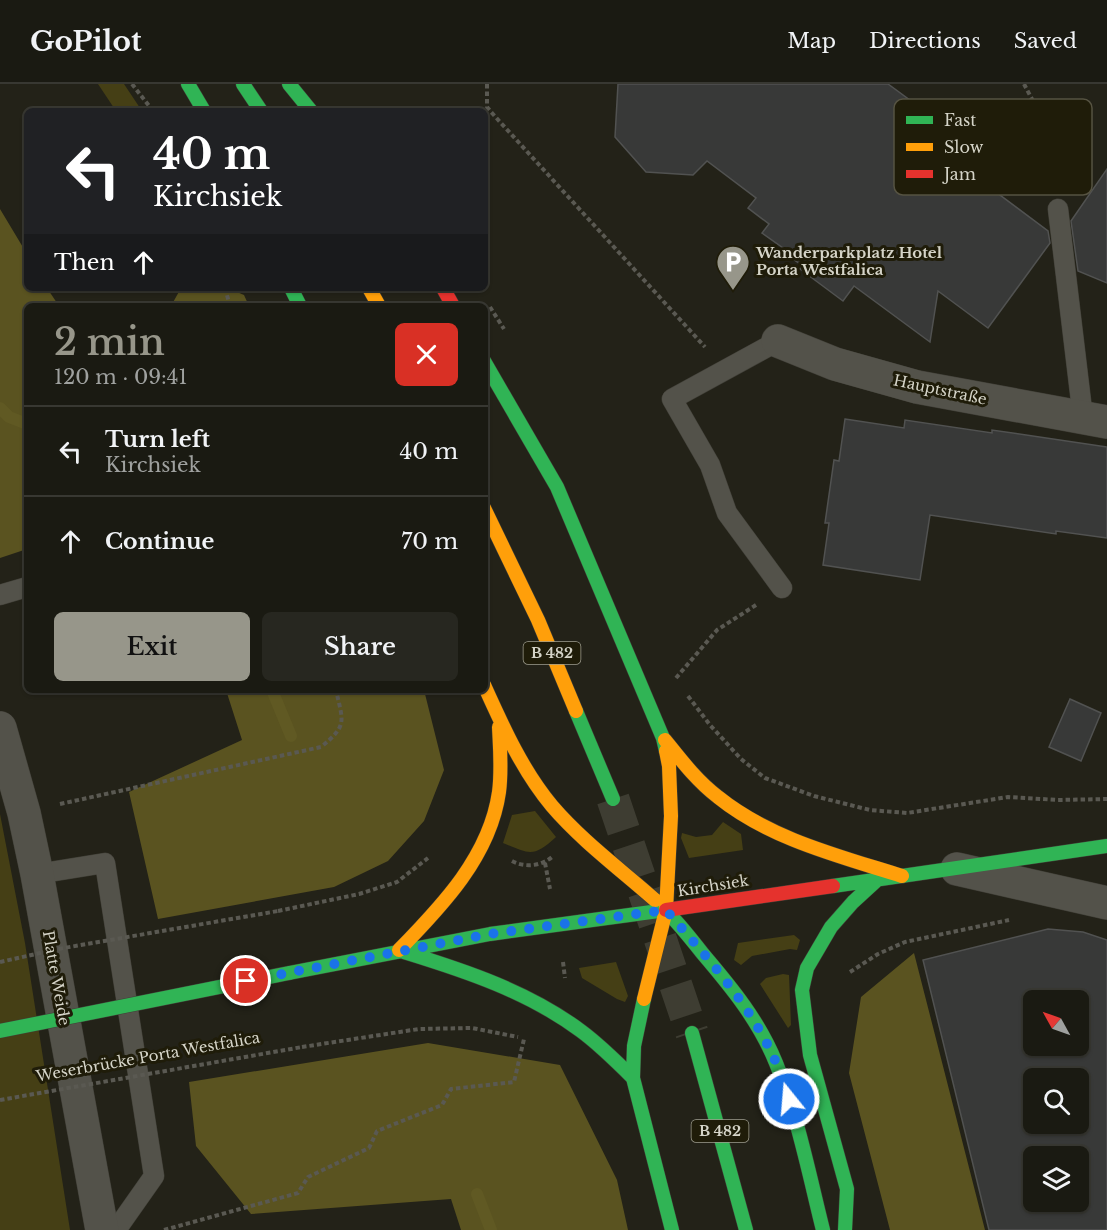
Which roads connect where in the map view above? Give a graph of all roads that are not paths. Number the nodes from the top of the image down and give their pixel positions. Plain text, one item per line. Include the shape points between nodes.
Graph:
1 (188, 84) edge
2 (243, 84) edge
3 (289, 84) edge
4 (202, 108) edge
5 (259, 108) edge
6 (309, 108) edge
7 (1058, 208) road end
8 (778, 341) joint
9 (488, 368) edge
10 (1095, 420) edge
11 (488, 516) edge
12 (24, 588) edge
13 (782, 588) road end
14 (0, 595) edge
15 (488, 693) edge
16 (496, 712) junction
17 (0, 728) edge
18 (663, 738) junction
19 (613, 799) tunnel mouth
20 (1107, 846) edge
21 (952, 867) junction
22 (37, 874) junction
23 (902, 876) junction
24 (877, 880) junction
25 (1107, 903) edge
26 (666, 910) junction
27 (399, 950) junction
28 (0, 1031) edge
29 (693, 1033) tunnel mouth
30 (633, 1077) junction
31 (102, 1230) edge
32 (116, 1230) edge
33 (672, 1230) edge
34 (746, 1230) edge
35 (823, 1230) edge
36 (845, 1230) edge

1 - 4 main road
2 - 5 main road
3 - 6 main road
7 - 10 lane
8 - 10 street, Hauptstraße via 835,364 917,387
8 - 13 lane via 672,399 710,465 727,513
9 - 18 main road via 557,487
11 - 19 main road, B 482 via 538,620
12 - 14 lane
15 - 16 main road
16 - 26 main road via 537,786 562,817
16 - 27 main road via 502,766 500,791 482,847 434,915
17 - 22 street, Platte Weide
18 - 23 main road via 692,773 723,802 749,819
18 - 26 main road via 669,766 671,816
20 - 21 main road, Kirchsiek
21 - 23 main road, Kirchsiek
21 - 25 street
22 - 31 street, Platte Weide
22 - 32 lane via 105,863 154,1176
23 - 24 main road, Kirchsiek
24 - 26 main road, Kirchsiek
24 - 36 main road via 831,927 807,968 801,990 810,1055 847,1189
26 - 27 main road, Kirchsiek
26 - 30 main road via 639,1019
26 - 35 main road via 733,988 767,1042 783,1077
27 - 28 main road, Kirchsiek, bridge
27 - 30 main road via 486,979 545,1006 596,1041
29 - 34 main road, B 482
30 - 33 main road

